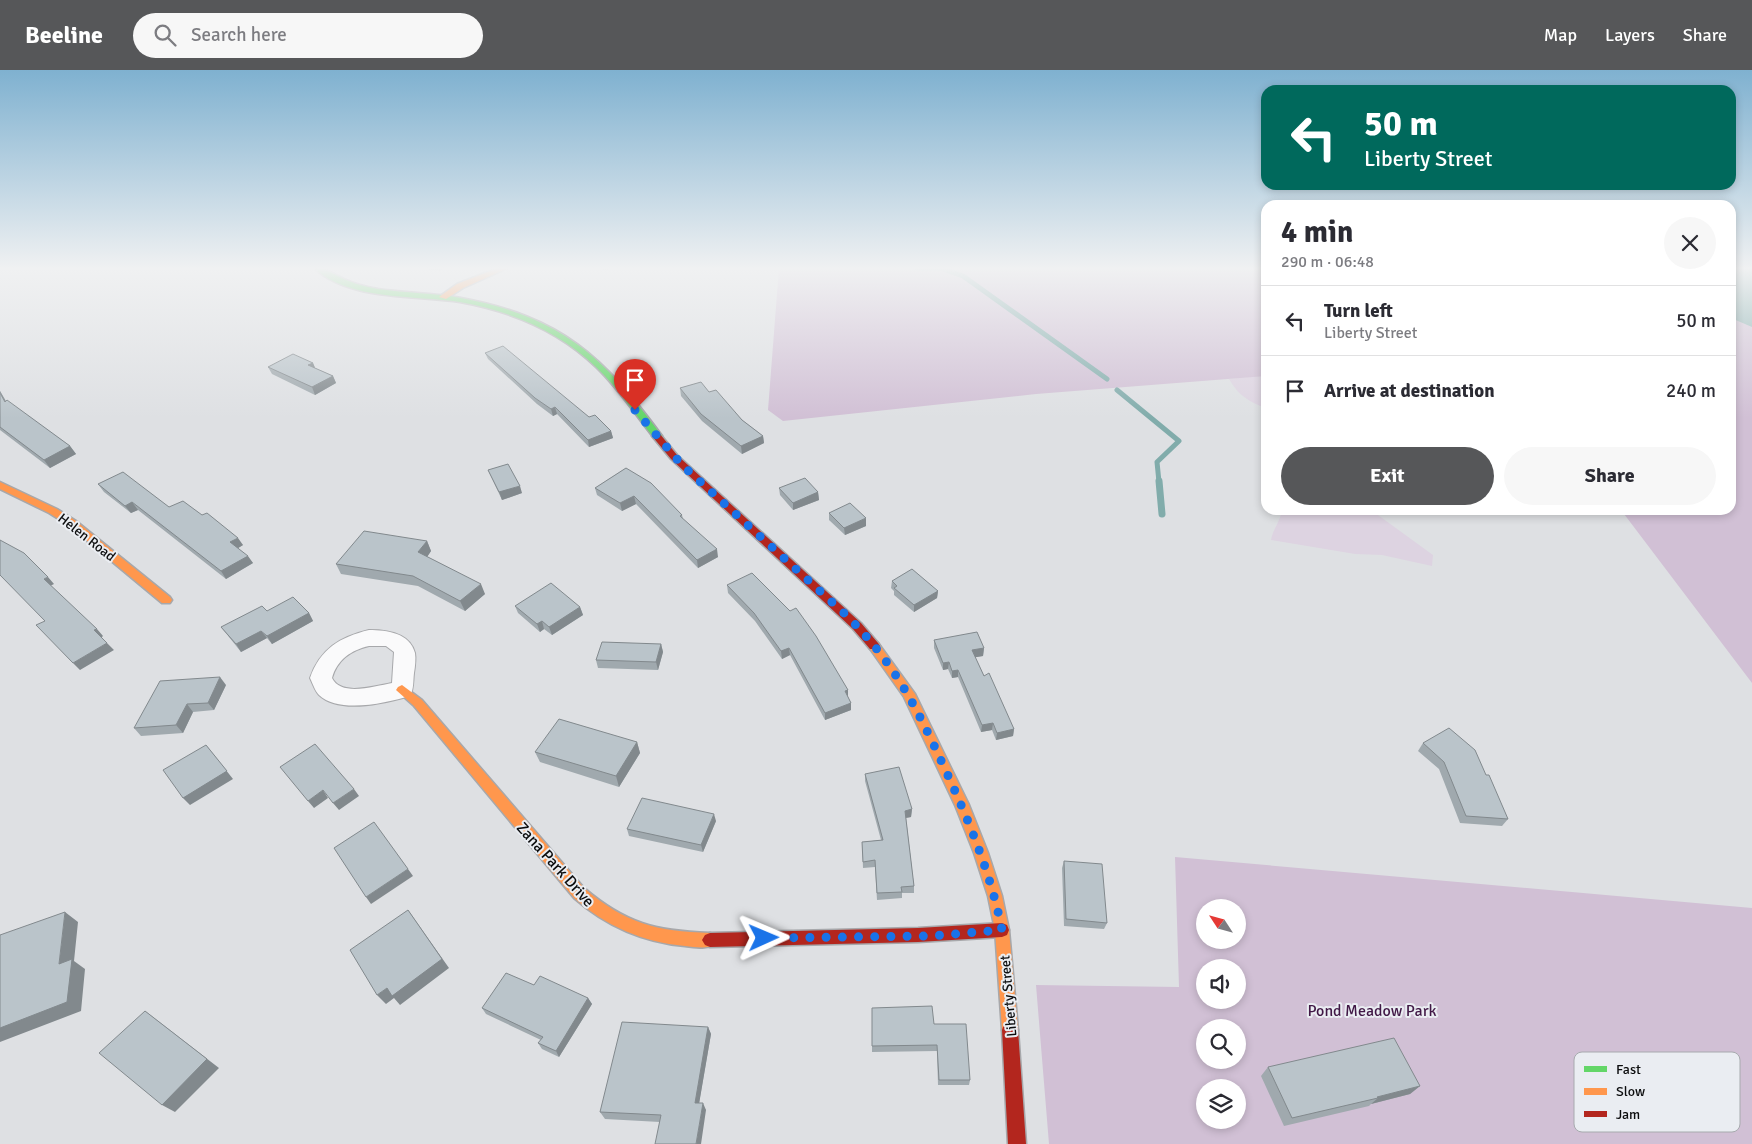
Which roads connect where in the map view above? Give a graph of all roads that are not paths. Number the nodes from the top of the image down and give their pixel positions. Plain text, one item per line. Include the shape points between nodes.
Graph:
1 (522, 318) edge
2 (0, 485) edge
3 (166, 600) dead end
4 (402, 690) dead end
5 (1002, 930) junction
6 (1017, 1144) edge

1 - 5 main road, Liberty Street via 594,360 678,461 869,638 908,694 962,805 988,875
2 - 3 main road, Helen Road via 53,510 72,523
4 - 5 main road, Zana Park Drive via 422,708 579,893 604,914 632,929 667,937 708,939 931,936
5 - 6 main road, Liberty Street

